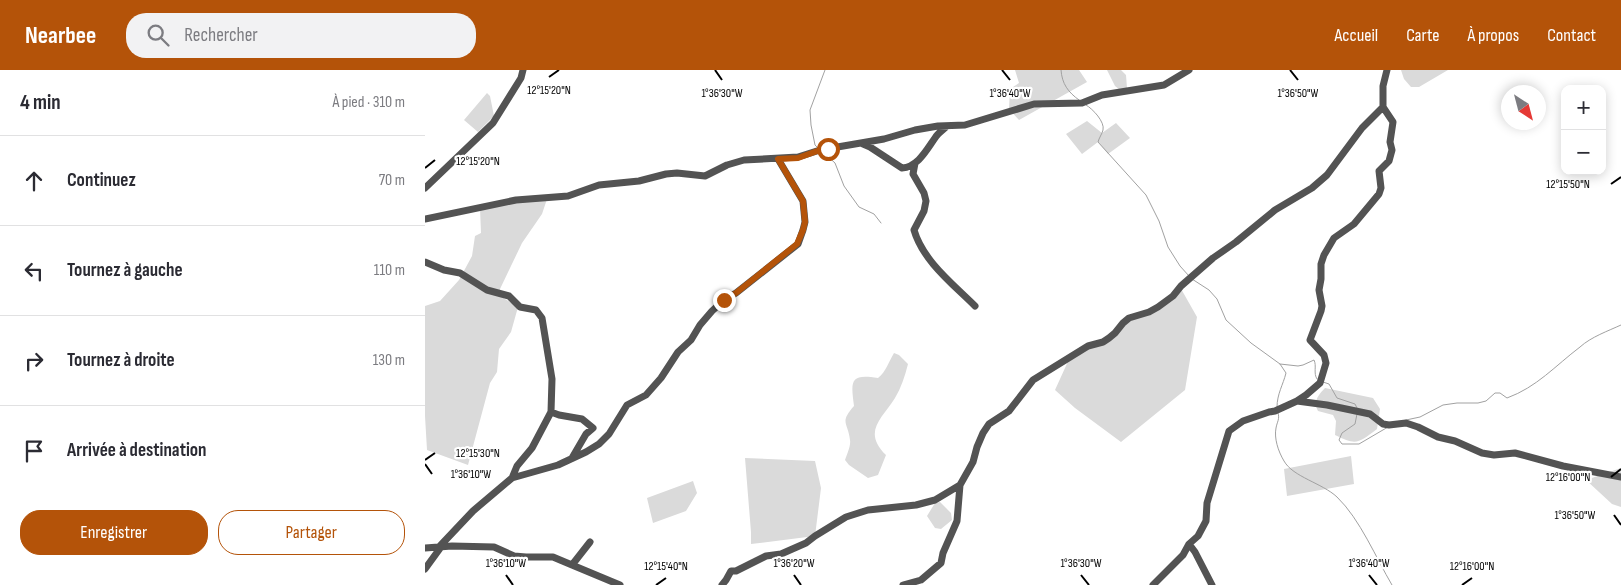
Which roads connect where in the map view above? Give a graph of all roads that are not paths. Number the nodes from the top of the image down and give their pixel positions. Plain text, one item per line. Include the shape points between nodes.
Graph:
1 (523, 70) edge
2 (1189, 70) edge
3 (1387, 70) edge
4 (1383, 107) junction
5 (947, 126) junction
6 (858, 143) junction
7 (778, 159) junction
8 (915, 163) junction
9 (425, 188) edge
10 (425, 219) edge
11 (425, 262) edge
12 (975, 306) dead end
13 (1297, 401) junction
14 (551, 412) junction
15 (572, 458) junction
16 (1621, 477) edge
17 (512, 478) junction
18 (960, 486) junction
19 (590, 542) dead end
20 (1189, 544) junction
21 (440, 547) junction
22 (425, 548) edge
23 (572, 565) junction
24 (425, 569) edge
25 (620, 585) edge
26 (722, 585) edge
27 (903, 585) edge
28 (1153, 585) edge
29 (1212, 585) edge

1 - 9 street via 493,123
2 - 5 street via 1164,85 1102,95 1082,103 1034,104 970,124
3 - 4 street
4 - 13 street via 1394,127 1391,155 1380,169 1379,194 1354,224 1334,238 1324,255 1319,290 1322,306 1310,340 1324,355 1326,364 1320,383
4 - 18 street via 1362,128 1327,175 1312,188 1275,210 1213,258 1158,307 1129,318 1103,342 1087,346 1033,380 1009,411 989,424
5 - 6 street
5 - 8 street
6 - 7 street via 798,158
6 - 8 street via 871,147 902,168
7 - 10 street via 744,160 705,176 667,174 599,185 567,196 516,200
7 - 15 street via 803,201 805,222 797,244 711,311 646,395 627,406 599,444
8 - 12 street via 913,174 926,201 915,230 917,238 927,256
11 - 14 street via 460,273 487,290 513,298 520,307 540,314 553,378
13 - 16 street via 1370,414 1383,424 1406,423 1482,453 1515,453
13 - 20 street via 1243,421 1229,431 1207,503 1206,521
14 - 15 street via 582,419 593,428
14 - 17 street
15 - 17 street
17 - 21 street via 473,511
18 - 26 street via 935,500 868,510 846,517 789,552 766,556 731,571
18 - 27 street via 957,521 941,563 921,580
19 - 23 street
20 - 28 street via 1183,556
20 - 29 street
21 - 22 street
21 - 23 street via 494,548 514,556 553,558
21 - 24 street
23 - 25 street

